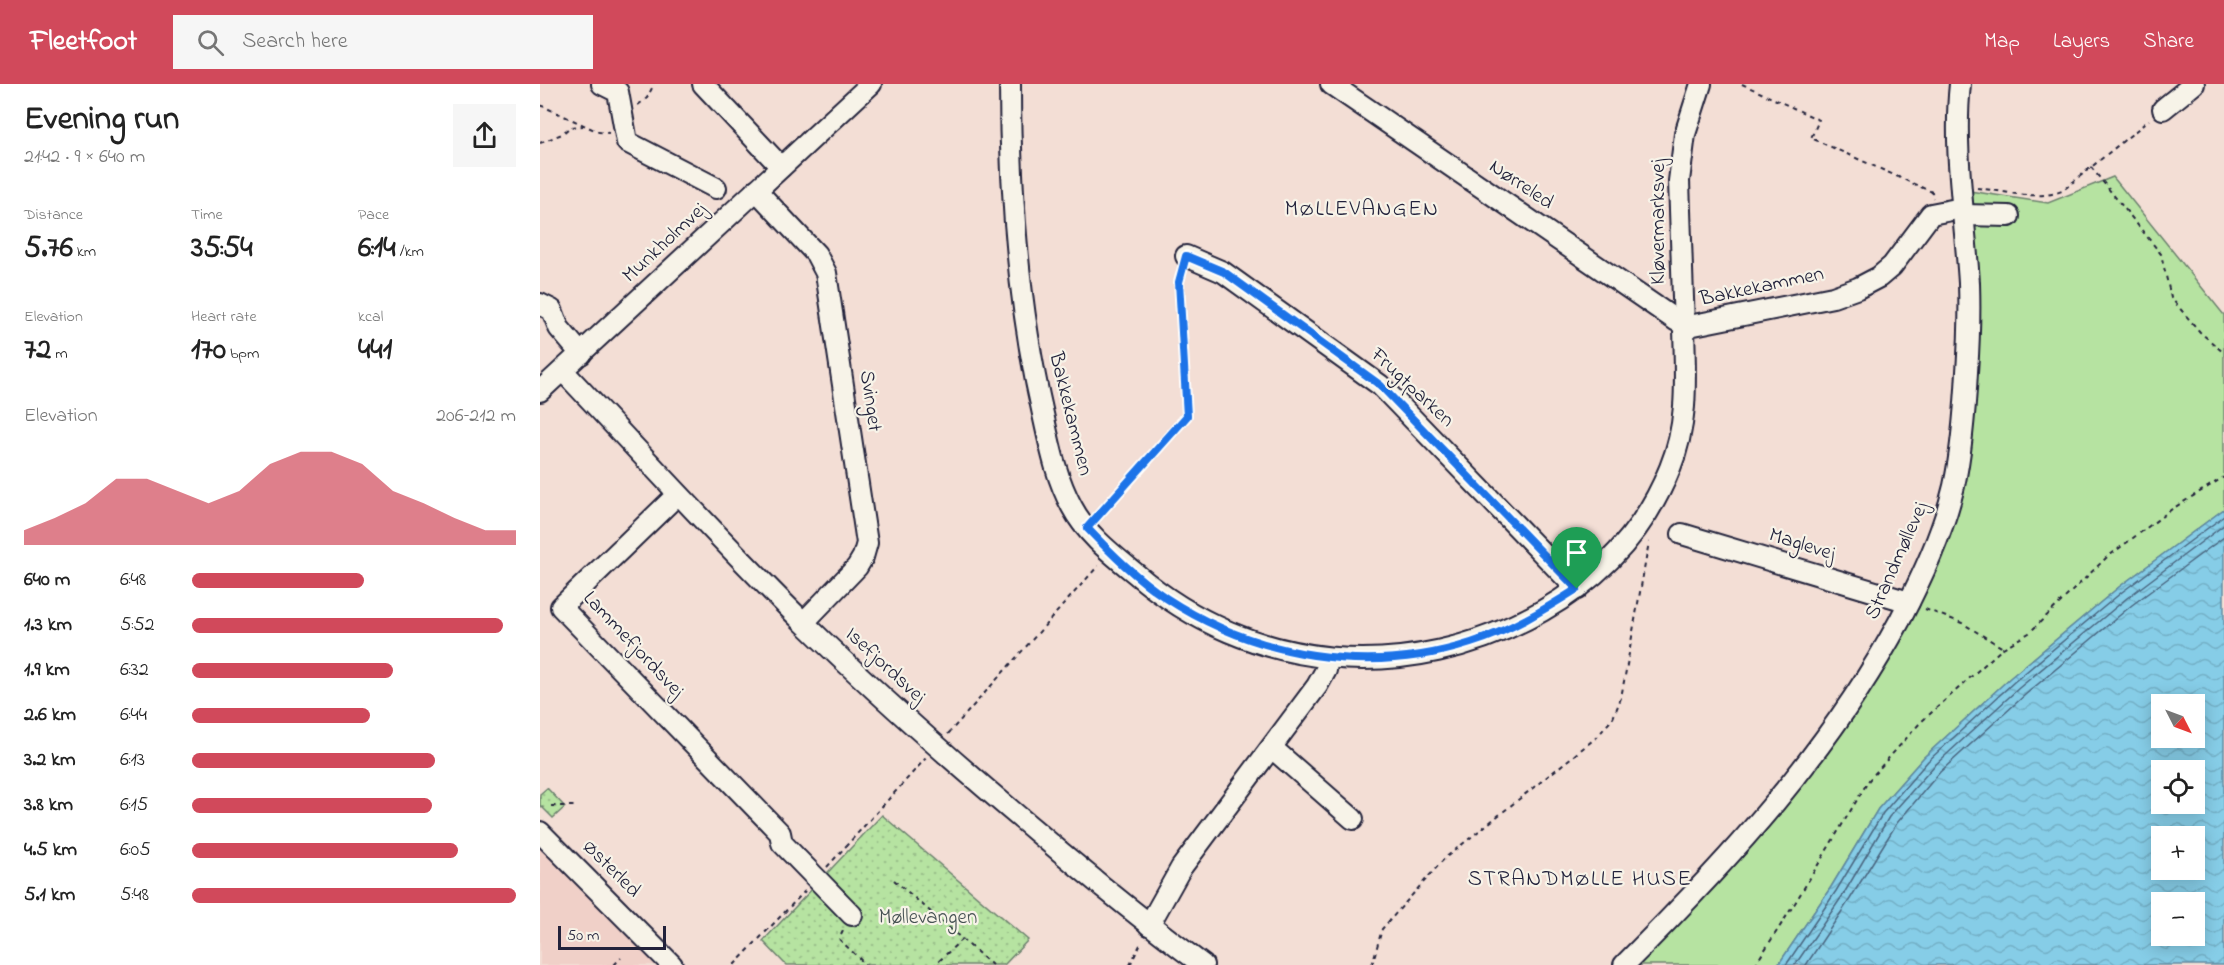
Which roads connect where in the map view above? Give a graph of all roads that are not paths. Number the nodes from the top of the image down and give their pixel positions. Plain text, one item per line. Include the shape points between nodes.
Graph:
1 (602, 84) edge
2 (703, 84) edge
3 (870, 84) edge
4 (1010, 84) edge
5 (1331, 84) edge
6 (1701, 84) edge
7 (1960, 84) edge
8 (2194, 84) edge
9 (2163, 109) road end
10 (781, 167) junction
11 (716, 188) dead end
12 (756, 190) junction
13 (1962, 212) junction
14 (2010, 216) dead end
15 (1186, 256) road end
16 (540, 304) edge
17 (1684, 324) junction
18 (580, 354) junction
19 (563, 371) junction
20 (540, 392) edge
21 (678, 494) junction
22 (1682, 534) dead end
23 (1577, 589) junction
24 (1909, 602) junction
25 (804, 622) junction
26 (1328, 658) junction
27 (1272, 748) junction
28 (1353, 819) dead end
29 (544, 845) edge
30 (852, 915) road end
31 (1149, 925) junction
32 (1197, 963) edge
33 (672, 965) edge
34 (1624, 965) edge

1 - 11 street, Munkholmvej via 618,92 627,142
2 - 10 street
3 - 10 street, Munkholmvej
4 - 26 street, Bakkekammen via 1016,251 1034,379 1059,480 1073,509 1111,552 1166,598 1210,624 1264,645
5 - 17 street, Nørreled
6 - 17 street, Kløvermarksvej via 1685,133 1678,181
7 - 13 street, Strandmøllevej via 1957,145
8 - 9 street
10 - 12 street, Munkholmvej
12 - 18 street, Munkholmvej
12 - 25 street, Svinget via 816,254 826,273 867,543 857,567
13 - 14 street
13 - 17 street, Bakkekammen via 1935,212 1928,217 1892,266 1858,288 1833,297
13 - 24 street, Strandmøllevej via 1970,317 1962,437 1949,503
15 - 23 street, Frugtparken via 1224,272 1380,385
16 - 18 street via 552,309 559,328
17 - 23 street, Bakkekammen via 1685,405 1670,469 1645,516 1616,555
18 - 19 street, Munkholmvej
19 - 20 street, Munkholmvej
19 - 21 street, Isefjordsvej
21 - 25 street, Isefjordsvej
21 - 30 street, Lammefjordsvej via 561,607 780,833 782,843
22 - 24 street, Maglevej
23 - 26 street, Bakkekammen via 1512,626 1468,644 1407,657
24 - 34 street, Strandmøllevej via 1860,687 1788,788 1714,873
25 - 31 street, Isefjordsvej via 936,747
26 - 27 street via 1322,680
27 - 28 street
27 - 31 street via 1181,868
29 - 33 street, Østerled
31 - 32 street, Isefjordsvej

